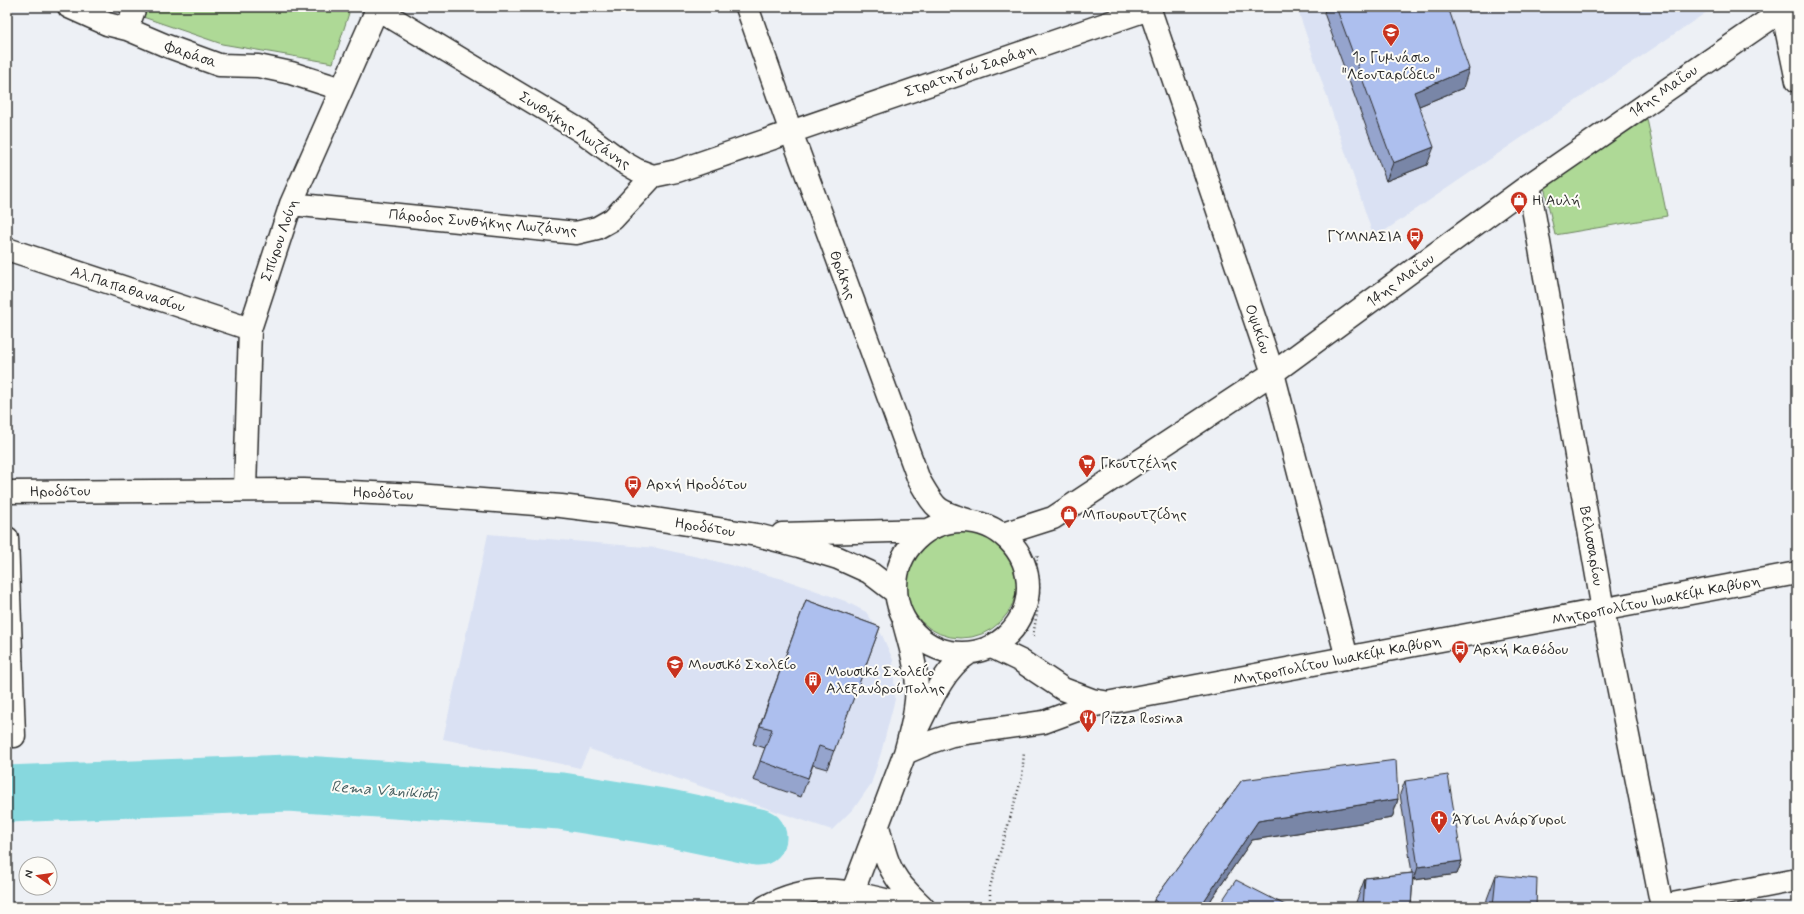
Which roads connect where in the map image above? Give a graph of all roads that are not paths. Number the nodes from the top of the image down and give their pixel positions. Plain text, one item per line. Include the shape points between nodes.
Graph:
1 (69, 7) edge
2 (135, 7) edge
3 (747, 7) edge
4 (376, 8) edge
5 (1149, 8) edge
6 (1783, 8) edge
7 (127, 29) junction
8 (1797, 81) edge
9 (340, 89) junction
10 (791, 132) junction
11 (653, 176) junction
12 (1529, 184) junction
13 (291, 204) junction
14 (7, 249) edge
15 (250, 329) junction
16 (1273, 373) junction
17 (246, 489) junction
18 (7, 492) edge
19 (967, 520) junction
20 (928, 530) junction
21 (1003, 534) junction
22 (757, 535) junction
23 (7, 538) edge
24 (1797, 573) edge
25 (895, 592) junction
26 (1603, 610) junction
27 (902, 618) junction
28 (992, 647) junction
29 (968, 654) junction
30 (1347, 658) junction
31 (1108, 703) junction
32 (14, 736) dead end
33 (905, 754) junction
34 (878, 826) junction
35 (1797, 880) edge
36 (850, 900) edge
37 (1662, 906) edge
38 (765, 907) edge
39 (915, 907) edge
40 (923, 907) edge

1 - 7 street, Φαράσα via 107,24
2 - 7 street
3 - 10 street, Θράκης
4 - 9 street, Σπύρου Λούη
4 - 11 street, Συνθήκης Λωζάνης via 581,131 623,162
5 - 10 street, Στρατηγού Σαράφη
5 - 16 street, Οψικίου
6 - 8 street
6 - 12 street, 14ης Μαΐου
7 - 9 street, Φαράσα via 219,65 258,66 291,73
9 - 13 street, Σπύρου Λούη
10 - 11 street via 677,171
10 - 19 street, Θράκης via 920,480 937,508 946,514
11 - 13 street, Πάροδος Συνθήκης Λωζάνης via 613,219 597,228 576,233
12 - 16 street, 14ης Μαΐου
12 - 26 street, Βελισσαρίου
13 - 15 street, Σπύρου Λούη
14 - 15 street, Αλ.Παπαθανασίου
15 - 17 street, Σπύρου Λούη
16 - 21 street, 14ης Μαΐου via 1053,518
16 - 30 street, Οψικίου
17 - 18 street, Ηροδότου
17 - 22 street, Ηροδότου via 367,492 553,505
19 - 20 street via 947,522
19 - 21 street via 986,525
20 - 22 street, Ηροδότου
20 - 25 street via 903,556
21 - 28 street via 1018,550 1027,571 1029,594 1023,616 1010,634
22 - 25 street, Ηροδότου via 838,558 869,572
23 - 32 street
24 - 26 street, Μητροπολίτου Ιωακείμ Καβύρη
25 - 27 street
26 - 30 street, Μητροπολίτου Ιωακείμ Καβύρη
26 - 37 street, Βελισσαρίου
27 - 29 street via 914,634 930,646 948,653
27 - 33 street via 916,675 913,719
28 - 29 street
28 - 31 street via 1021,661 1073,693
29 - 33 street via 960,659 934,694
30 - 31 street, Μητροπολίτου Ιωακείμ Καβύρη
31 - 33 street, Μητροπολίτου Ιωακείμ Καβύρη via 1085,707 1044,722 952,735
33 - 34 street
34 - 36 street
34 - 40 street via 893,874
35 - 37 street
36 - 38 street via 831,890 812,890
36 - 39 street

